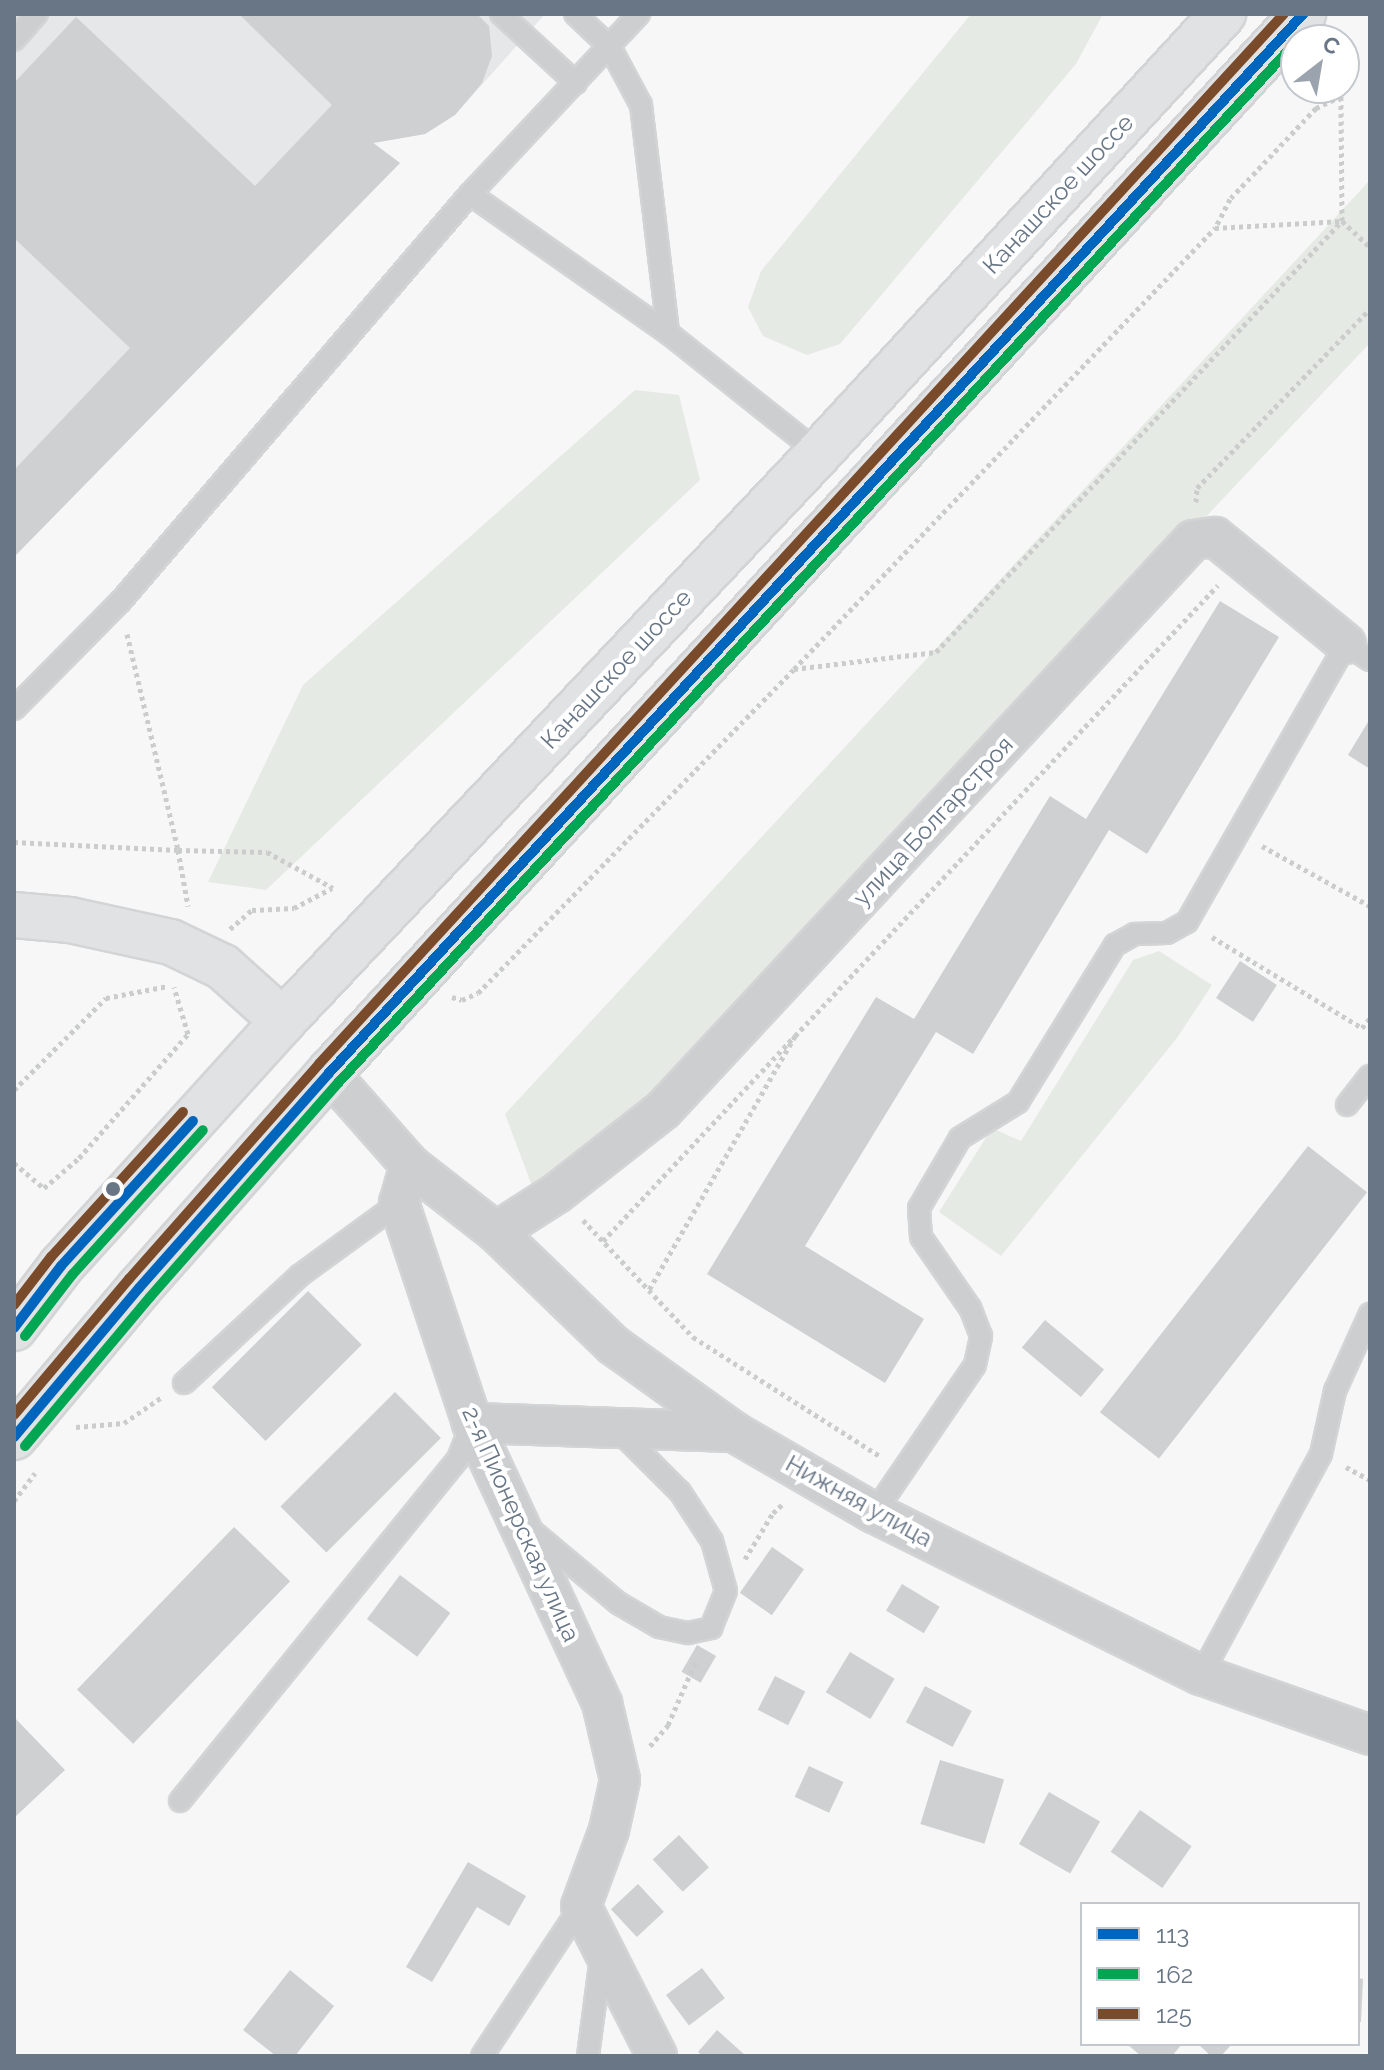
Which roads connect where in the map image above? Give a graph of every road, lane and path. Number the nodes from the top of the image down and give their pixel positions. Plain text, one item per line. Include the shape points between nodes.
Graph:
1 (37, 14) edge
2 (501, 14) edge
3 (575, 14) edge
4 (639, 14) edge
5 (1223, 14) edge
6 (1303, 14) edge
7 (14, 40) edge
8 (610, 47) junction
9 (576, 83) junction
10 (470, 194) junction
11 (1342, 221) junction
12 (1215, 228) junction
13 (1370, 247) edge
14 (1370, 309) edge
15 (668, 333) junction
16 (819, 453) junction
17 (1193, 540) junction
18 (1242, 560) junction
19 (120, 602) junction
20 (1358, 652) edge
21 (794, 669) junction
22 (14, 709) edge
23 (1239, 833) junction
24 (14, 842) edge
25 (178, 850) junction
26 (333, 888) dead end
27 (1370, 906) edge
28 (14, 915) edge
29 (1187, 922) junction
30 (173, 985) dead end
31 (443, 994) dead end
32 (1370, 1018) edge
33 (283, 1021) junction
34 (795, 1036) junction
35 (329, 1073) junction
36 (1370, 1076) edge
37 (1347, 1105) dead end
38 (14, 1163) edge
39 (410, 1165) junction
40 (557, 1193) junction
41 (399, 1203) junction
42 (496, 1232) junction
43 (603, 1241) junction
44 (649, 1290) junction
45 (1370, 1314) edge
46 (14, 1328) edge
47 (184, 1383) joint
48 (472, 1423) junction
49 (616, 1428) junction
50 (734, 1432) junction
51 (66, 1438) dead end
52 (30, 1449) edge
53 (903, 1470) junction
54 (819, 1481) junction
55 (14, 1501) edge
56 (874, 1513) junction
57 (516, 1519) junction
58 (726, 1591) junction
59 (711, 1628) junction
60 (1201, 1675) junction
61 (1370, 1735) edge
62 (620, 1780) junction
63 (180, 1801) dead end
64 (581, 1906) junction
65 (603, 1945) junction
66 (482, 2056) edge
67 (588, 2056) edge
68 (657, 2056) edge

1 - 7 lane
2 - 9 lane
3 - 8 lane
4 - 8 lane
5 - 16 main road, Канашское шоссе
6 - 35 main road
8 - 9 lane
8 - 15 lane via 641,105
9 - 10 lane
10 - 15 lane
10 - 19 lane
11 - 12 path
11 - 12 path via 1341,96 1316,108 1230,199
11 - 13 path
11 - 21 path via 936,652
12 - 21 path
14 - 17 path via 1197,488
15 - 16 lane
16 - 33 main road, Канашское шоссе
17 - 18 street via 1215,537
17 - 40 street, улица Болгарстроя via 663,1110
18 - 20 street
18 - 34 path
19 - 22 lane
19 - 25 path
20 - 23 lane
21 - 31 path via 478,993 462,1000
23 - 27 path
23 - 29 lane
24 - 25 path
25 - 26 path via 267,852
28 - 33 main road via 70,920 171,942 223,967
29 - 32 path via 1362,1028
29 - 53 lane via 1167,933 1135,934 1115,945 1018,1102 960,1138 919,1208 921,1237 970,1308 981,1336 975,1365
30 - 38 path via 188,1034 79,1158 44,1188
33 - 35 main road
33 - 46 main road, Канашское шоссе via 61,1266
34 - 43 path
34 - 44 path
35 - 39 street
35 - 52 main road via 139,1288
36 - 37 lane
39 - 41 street
39 - 42 street, Нижняя улица
40 - 42 street, улица Болгарстроя
40 - 43 path
41 - 47 lane via 299,1276
41 - 48 street, 2-я Пионерская улица
42 - 50 street, Нижняя улица via 613,1345
43 - 44 path
44 - 53 path via 693,1337
45 - 60 lane via 1335,1391 1321,1454
47 - 51 path via 124,1423 76,1427
48 - 49 street
48 - 57 street, 2-я Пионерская улица
48 - 63 lane via 458,1459
49 - 50 street
49 - 58 lane via 680,1492 712,1541
50 - 54 street, Нижняя улица
52 - 55 path
53 - 56 lane
54 - 56 street, Нижняя улица
54 - 58 path via 773,1513
56 - 60 street, Нижняя улица
57 - 59 lane via 618,1603 659,1627 688,1633
57 - 62 street, 2-я Пионерская улица via 602,1703
58 - 59 lane
59 - 62 path via 668,1725
60 - 61 street, Нижняя улица
62 - 64 street, 2-я Пионерская улица via 609,1830
64 - 65 street
64 - 66 lane
65 - 67 lane
65 - 68 street

